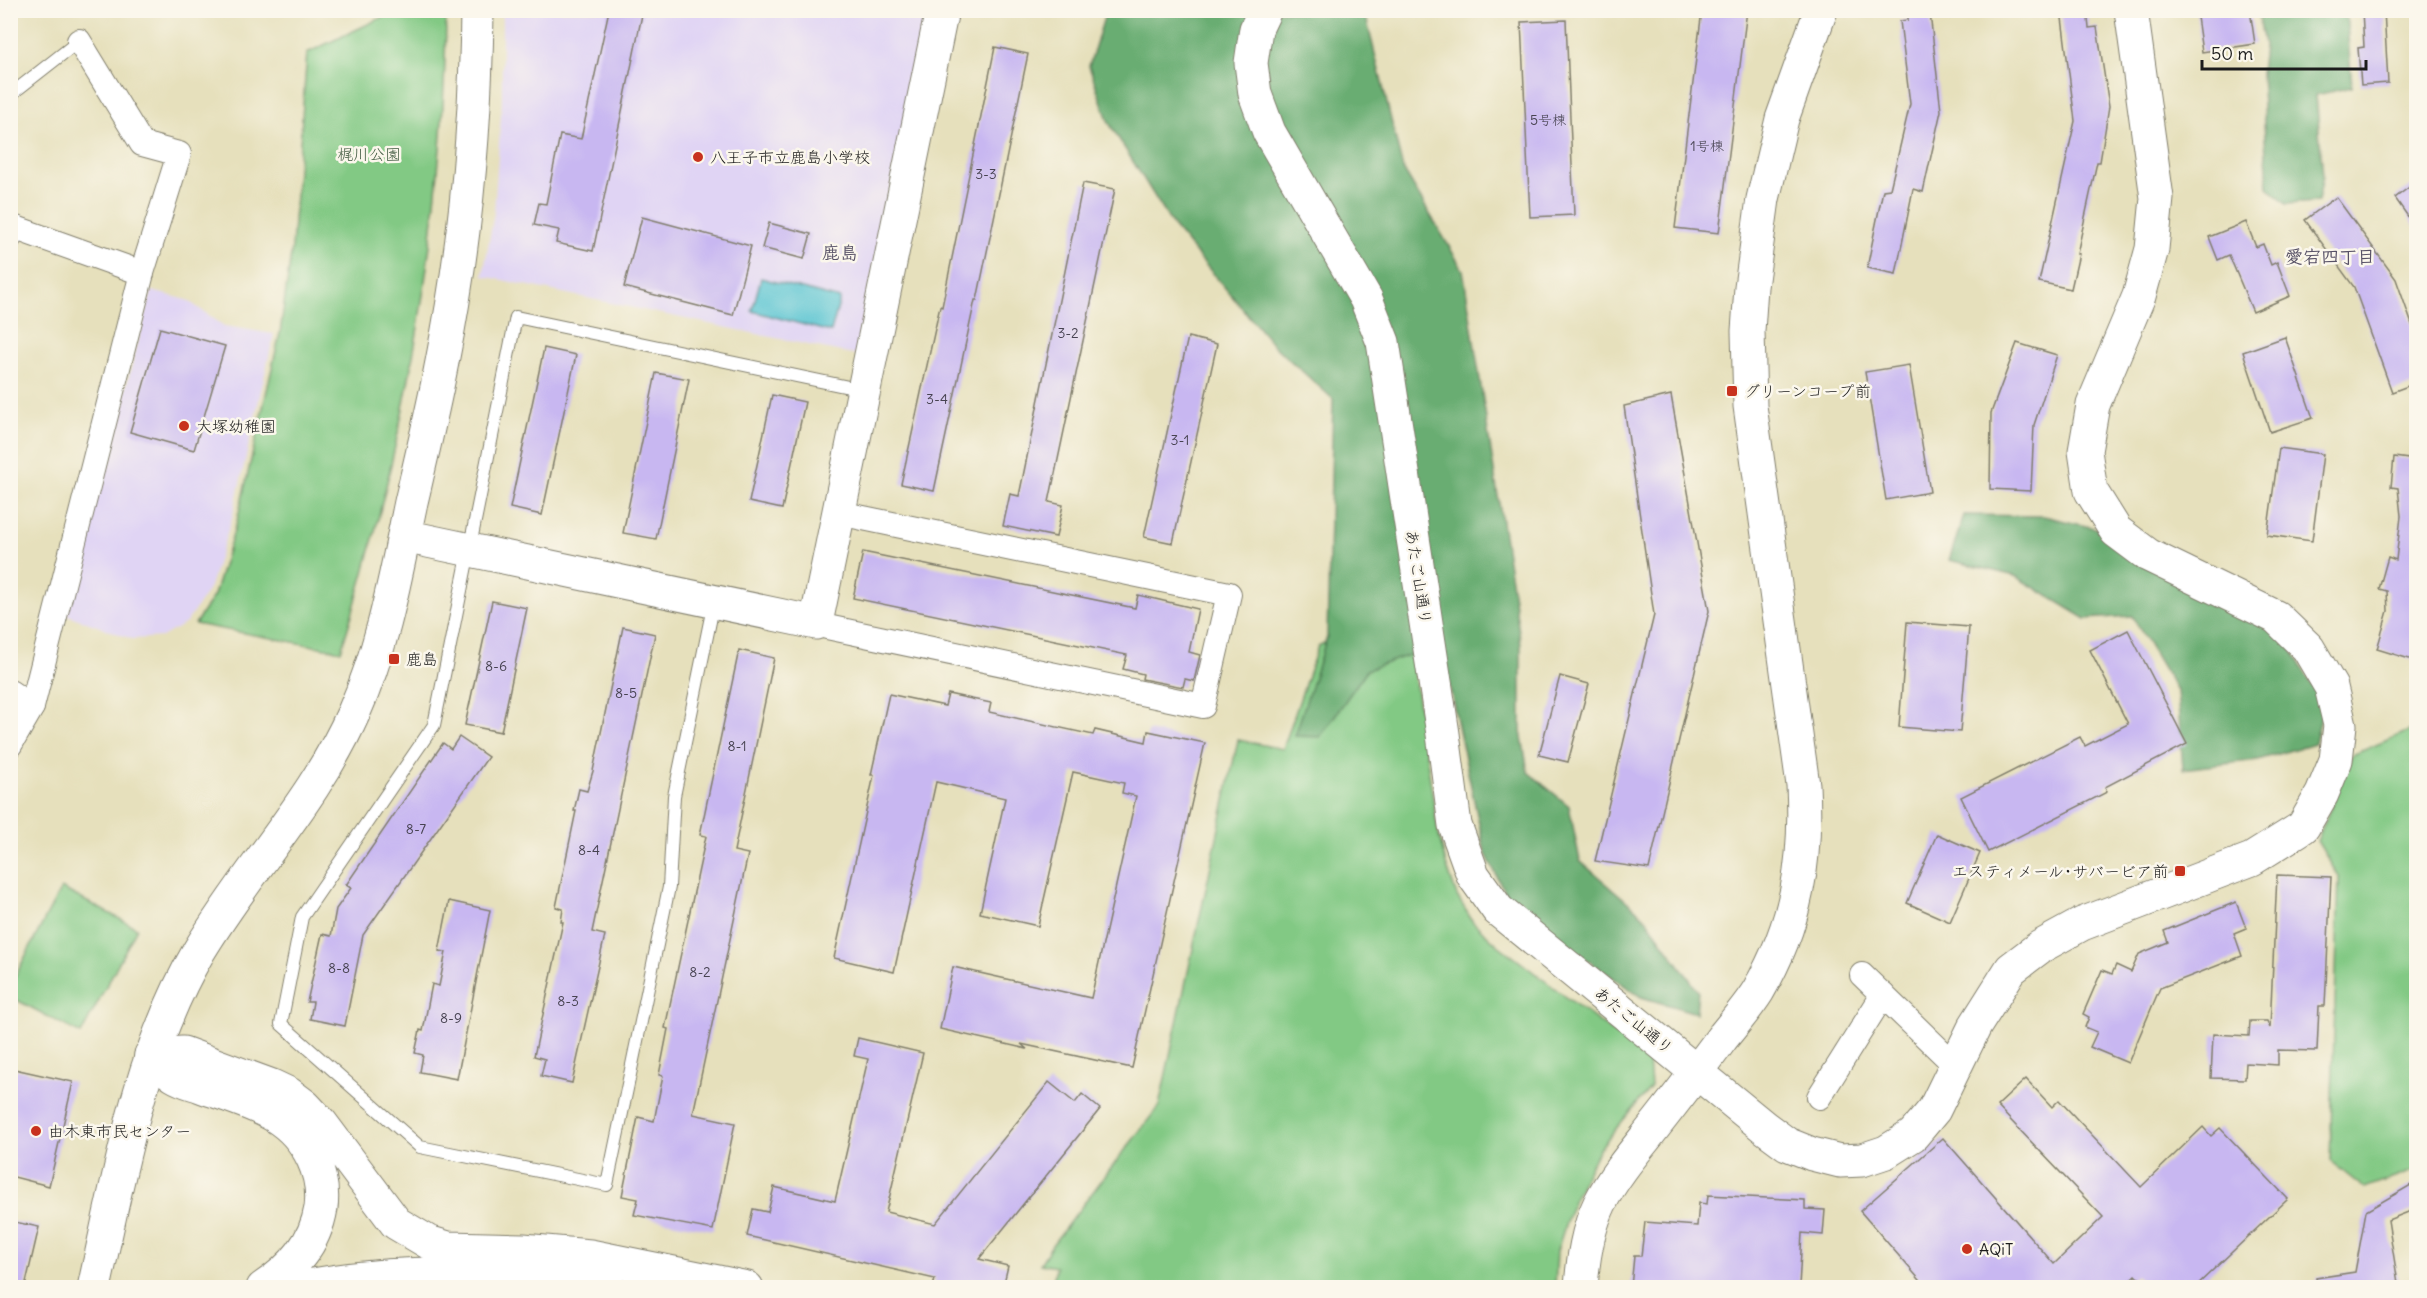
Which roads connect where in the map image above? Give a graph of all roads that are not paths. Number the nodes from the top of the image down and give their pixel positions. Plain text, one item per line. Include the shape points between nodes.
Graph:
1 (477, 10) edge
2 (942, 10) edge
3 (1265, 10) edge
4 (1821, 10) edge
5 (2131, 10) edge
6 (79, 41) joint
7 (10, 95) edge
8 (11, 225) edge
9 (142, 273) junction
10 (864, 390) junction
11 (839, 513) junction
12 (404, 536) junction
13 (469, 549) junction
14 (714, 601) junction
15 (816, 623) junction
16 (10, 692) edge
17 (32, 706) junction
18 (10, 745) edge
19 (1863, 975) dead end
20 (1883, 995) junction
21 (151, 1055) junction
22 (1956, 1066) junction
23 (1697, 1072) junction
24 (1819, 1097) dead end
25 (691, 1276) junction
26 (597, 1285) edge
27 (94, 1287) edge
28 (264, 1287) edge
29 (298, 1287) edge
30 (747, 1287) edge
31 (1581, 1287) edge

1 - 12 street via 475,105 456,276 443,360
2 - 10 street
3 - 23 street, あたご山通り via 1256,29 1251,63 1256,94 1266,122 1366,299 1383,342 1455,825 1473,875 1498,910
4 - 23 street via 1782,118 1763,199 1748,331 1750,406 1803,785 1804,849 1794,912 1776,955 1757,992
5 - 22 street, あたご山通り via 2157,198 2152,249 2139,296 2093,405 2085,451 2091,491 2116,531 2148,555 2276,617 2308,648 2331,687 2340,725 2336,760 2303,826 2252,859 2082,924 2040,947 2011,969 1979,1018
6 - 7 lane
6 - 9 street via 142,144 179,154
8 - 9 street
9 - 17 street
10 - 11 street
10 - 13 lane via 516,317
11 - 15 street
11 - 15 street via 1229,594 1203,706
12 - 13 street
12 - 21 street via 369,679 333,756 199,951
13 - 14 street
13 - 14 lane via 434,725 302,917 281,1024 420,1147 607,1185 669,887 674,796
14 - 15 street
16 - 17 street
17 - 18 street
19 - 20 street
20 - 22 street
20 - 24 street
21 - 25 street via 183,1053 289,1094 321,1123 396,1223 428,1242 460,1249 590,1256
21 - 27 street via 130,1124
21 - 28 street via 175,1076 274,1114 305,1143 321,1185 318,1224 292,1266
22 - 23 street, あたご山通り via 1934,1110 1913,1135 1886,1152 1862,1160 1840,1161 1787,1144
23 - 31 street via 1623,1166 1600,1203 1586,1250
25 - 26 street
25 - 30 street
26 - 29 street via 518,1277 433,1275 372,1277

